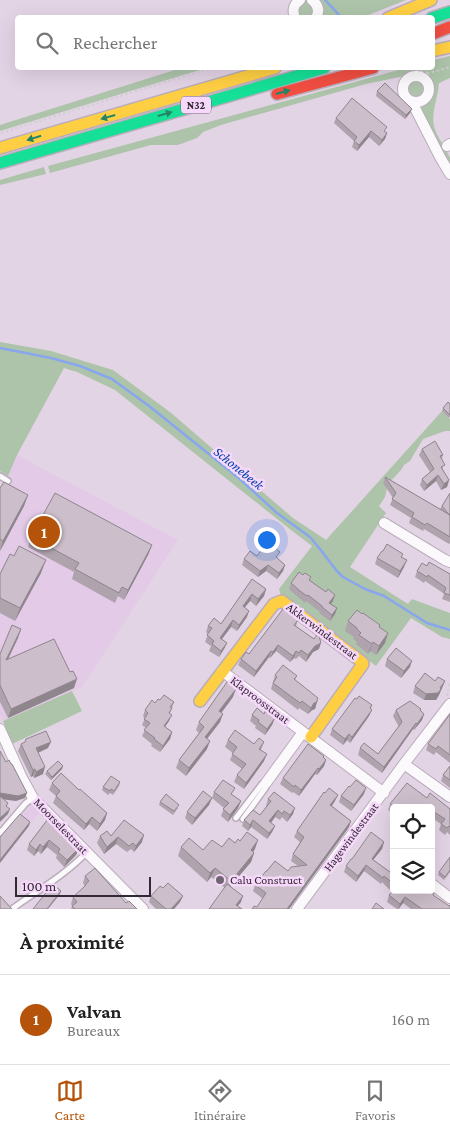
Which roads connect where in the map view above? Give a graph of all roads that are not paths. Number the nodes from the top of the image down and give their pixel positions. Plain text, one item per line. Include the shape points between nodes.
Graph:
1 (300, 0) edge
2 (312, 0) edge
3 (431, 0) edge
4 (450, 12) edge
5 (294, 15) edge
6 (317, 15) edge
7 (395, 15) edge
8 (435, 17) edge
9 (450, 28) edge
10 (435, 33) edge
11 (450, 47) edge
12 (435, 50) edge
13 (248, 70) edge
14 (268, 70) edge
15 (317, 70) edge
16 (366, 70) edge
17 (222, 83) junction
18 (416, 103) junction
19 (68, 143) junction
20 (0, 148) edge
21 (0, 163) edge
22 (450, 174) edge
23 (0, 476) edge
24 (8, 481) dead end
25 (384, 523) dead end
26 (450, 562) edge
27 (222, 671) junction
28 (200, 701) dead end
29 (450, 704) edge
30 (0, 729) edge
31 (307, 735) junction
32 (404, 764) junction
33 (266, 783) junction
34 (384, 793) junction
35 (450, 797) edge
36 (33, 798) junction
37 (236, 818) dead end
38 (243, 819) edge
39 (0, 833) edge
40 (86, 852) junction
41 (435, 887) edge
42 (450, 898) edge
43 (12, 909) edge
44 (143, 909) edge
45 (297, 909) edge

1 - 5 street via 295,4
2 - 6 street via 318,7
3 - 7 main road
4 - 8 main road
9 - 10 main road
11 - 12 main road
13 - 17 main road
14 - 17 main road, N32
19 -> 15 main road, N32
19 -> 16 main road via 84,146
17 -> 20 main road, N32
18 - 18 street via 407,99 404,84 411,77 427,76 430,91 427,97
18 - 22 street via 415,108
19 - 21 main road, N32
23 - 24 lane
25 - 26 street
27 - 28 main road, Klaproosstraat
27 - 31 street, Klaproosstraat
27 - 31 main road, Akkerwindestraat via 274,604 285,602 363,664 336,703
29 - 32 street, Hagewindestraat
30 - 36 street, Moorselestraat
31 - 33 street, Klaproosstraat
31 - 34 street, Klaproosstraat
32 - 34 street, Hagewindestraat
32 - 35 street
33 - 37 lane
33 - 38 lane
34 - 45 street, Hagewindestraat
36 - 39 lane
36 - 40 street, Moorselestraat
40 - 43 lane via 80,860
40 - 44 street, Moorselestraat
41 - 42 street

